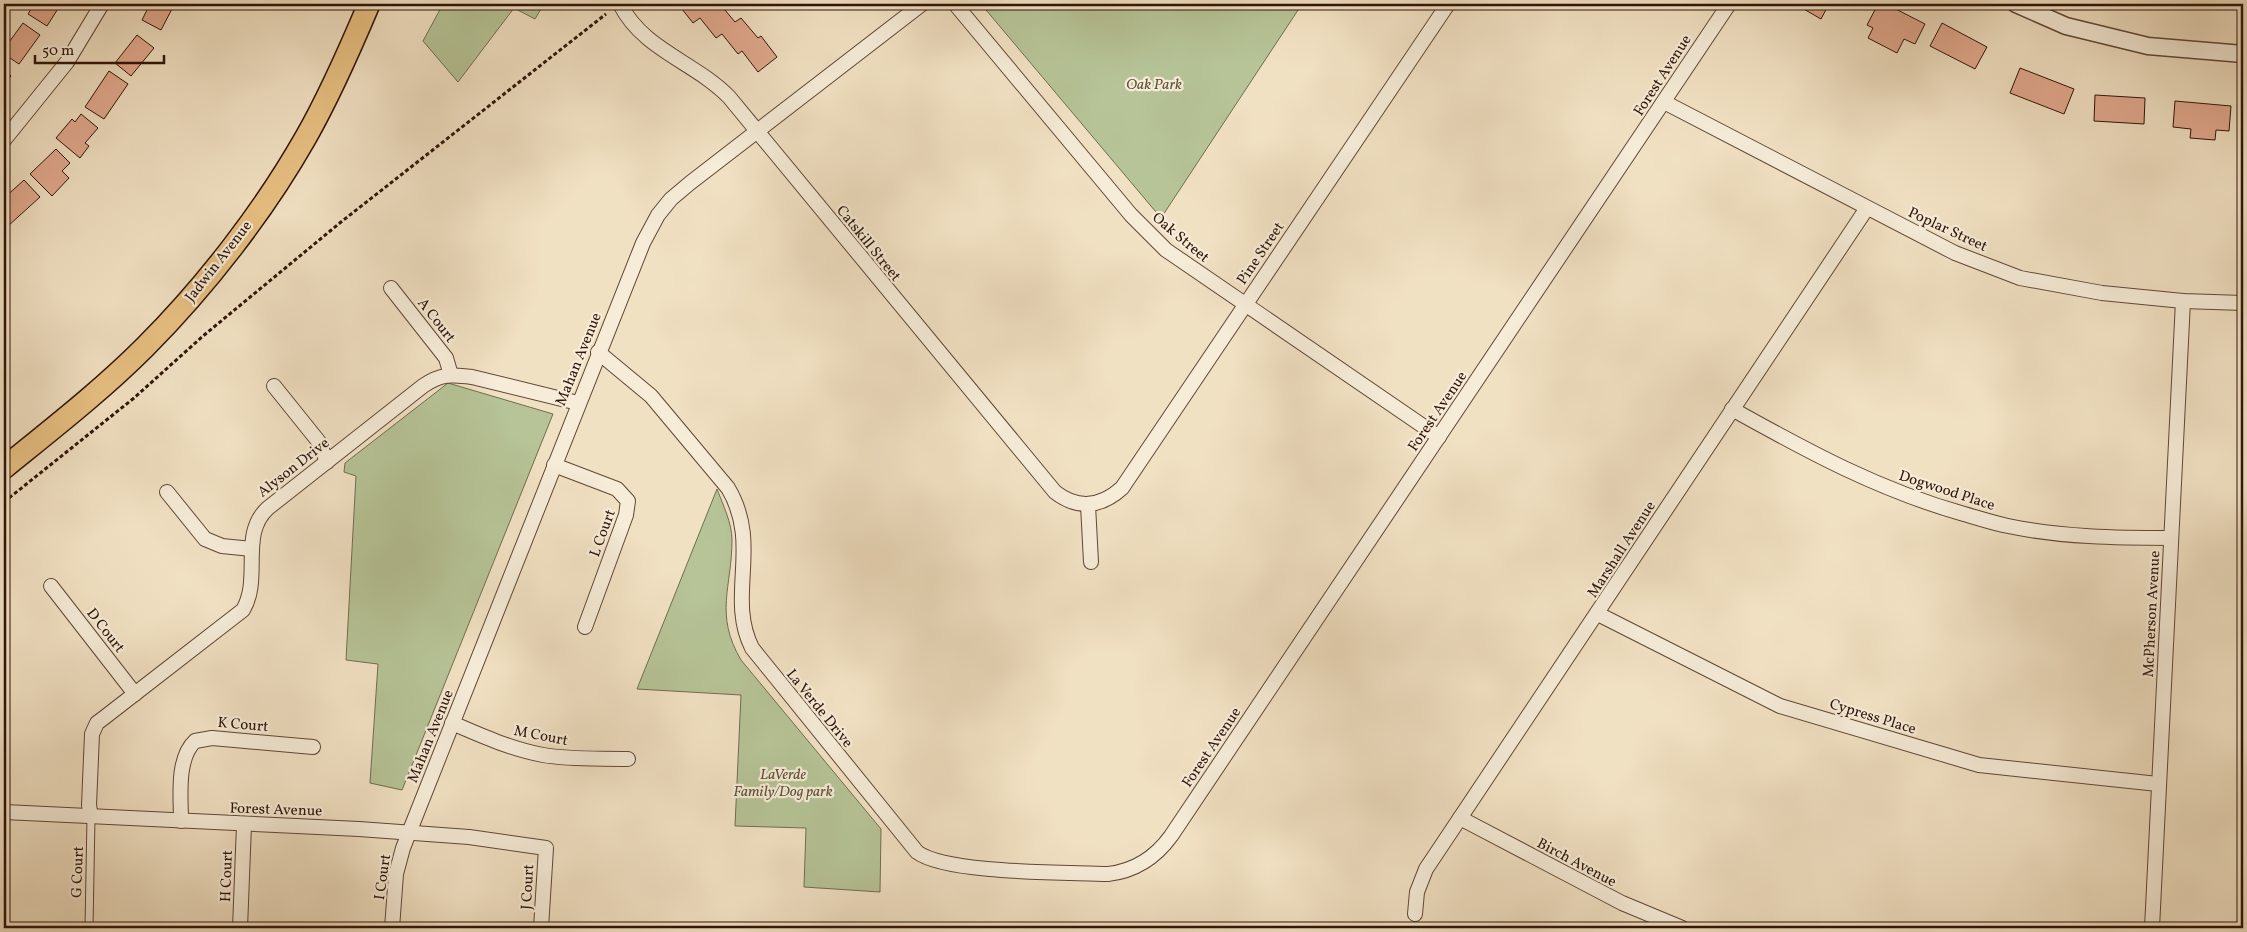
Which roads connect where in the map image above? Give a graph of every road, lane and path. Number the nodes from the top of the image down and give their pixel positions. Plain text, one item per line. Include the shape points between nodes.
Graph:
1 (102, 4) edge
2 (369, 4) edge
3 (620, 4) edge
4 (922, 4) edge
5 (954, 4) edge
6 (1448, 4) edge
7 (1729, 4) edge
8 (2016, 4) edge
9 (606, 14) dead end
10 (2243, 54) edge
11 (1664, 102) junction
12 (757, 131) junction
13 (4, 140) edge
14 (1867, 208) junction
15 (391, 288) dead end
16 (2183, 301) junction
17 (2243, 303) edge
18 (1244, 306) junction
19 (598, 352) junction
20 (451, 375) junction
21 (274, 386) dead end
22 (578, 402) junction
23 (1732, 409) junction
24 (1439, 437) junction
25 (326, 462) junction
26 (554, 465) junction
27 (4, 468) edge
28 (167, 492) dead end
29 (4, 502) edge
30 (1088, 505) junction
31 (2171, 538) junction
32 (252, 549) junction
33 (1091, 562) dead end
34 (51, 586) dead end
35 (1598, 614) junction
36 (585, 627) dead end
37 (135, 694) junction
38 (452, 724) junction
39 (313, 747) dead end
40 (628, 759) dead end
41 (2158, 784) junction
42 (4, 812) edge
43 (91, 817) junction
44 (1460, 818) junction
45 (181, 821) junction
46 (244, 825) junction
47 (409, 832) junction
48 (1171, 836) joint
49 (546, 848) joint
50 (1415, 914) dead end
51 (89, 928) edge
52 (240, 928) edge
53 (392, 928) edge
54 (541, 928) edge
55 (1680, 928) edge
56 (2152, 928) edge

1 - 13 street via 67,62
2 - 27 main road, Jadwin Avenue via 346,59 306,138 213,270 144,349
3 - 12 street, Catskill Street via 646,37 720,87
4 - 12 street, Mahan Avenue
5 - 18 street, Oak Street via 1147,232 1194,272
6 - 18 street, Pine Street
7 - 11 street, Forest Avenue
8 - 10 street via 2066,26 2148,46
9 - 29 path via 341,222 203,336 134,398
11 - 14 street, Poplar Street
11 - 24 street, Forest Avenue
12 - 19 street, Mahan Avenue via 671,199 658,215 643,243
12 - 30 street, Catskill Street via 1055,492 1069,501
14 - 16 street, Poplar Street via 1955,253 2020,278 2102,293
14 - 23 street, Marshall Avenue
15 - 20 street, A Court via 446,358
16 - 17 street, Poplar Street
16 - 31 street, McPherson Avenue
18 - 24 street, Oak Street
18 - 30 street, Pine Street via 1122,488 1103,501
19 - 22 street, Mahan Avenue
19 - 48 street, La Verde Drive via 652,396 728,488 743,524 742,614 752,648 917,852 928,860 953,865 1108,874 1129,870 1145,862
20 - 22 street
20 - 25 street, Alyson Drive via 433,379
21 - 25 street via 319,442
22 - 26 street, Mahan Avenue
23 - 31 street, Dogwood Place via 1867,481 1935,506 2008,526 2102,537
23 - 35 street, Marshall Avenue
24 - 48 street, Forest Avenue
25 - 32 street, Alyson Drive via 260,515 253,530
26 - 36 street, L Court via 618,489 628,501 626,515
26 - 38 street, Mahan Avenue
28 - 32 street via 206,539 222,546
30 - 33 street
31 - 41 street, McPherson Avenue
32 - 37 street, Alyson Drive via 248,595 243,610
34 - 37 street, D Court
35 - 41 street, Cypress Place via 1780,706 1979,766
35 - 44 street, Marshall Avenue
37 - 43 street, Alyson Drive via 94,728 89,785
38 - 40 street, M Court via 534,753
38 - 47 street, Mahan Avenue
39 - 45 street, K Court via 212,738 195,741 188,749 183,770
41 - 56 street, McPherson Avenue
42 - 43 street, Forest Avenue
43 - 45 street, Forest Avenue
43 - 51 lane, G Court
44 - 50 street, Marshall Avenue via 1426,869 1417,892
44 - 55 street, Birch Avenue via 1622,903
45 - 46 street, Forest Avenue
46 - 47 street, Forest Avenue
46 - 52 street, H Court
47 - 49 street, Forest Avenue
47 - 53 street, I Court via 398,864
49 - 54 street, J Court

